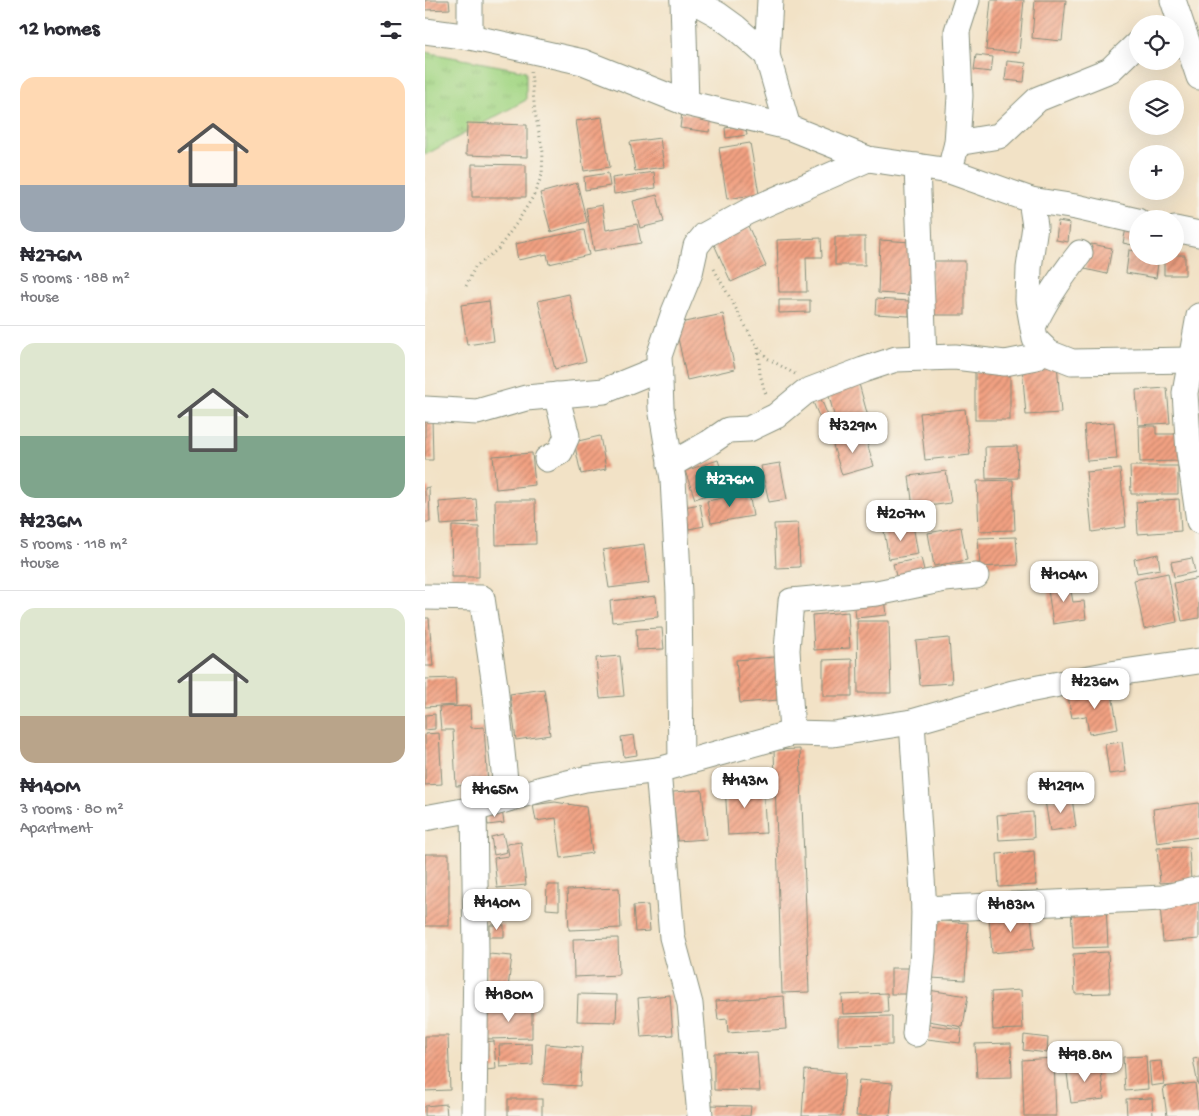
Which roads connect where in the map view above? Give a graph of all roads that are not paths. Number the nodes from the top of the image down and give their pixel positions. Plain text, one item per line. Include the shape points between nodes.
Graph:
1 (470, 0) edge
2 (683, 0) edge
3 (770, 0) edge
4 (967, 0) edge
5 (1173, 8) edge
6 (425, 31) edge
7 (470, 37) junction
8 (1129, 52) edge
9 (767, 55) junction
10 (1199, 77) edge
11 (686, 103) junction
12 (788, 127) junction
13 (957, 143) junction
14 (868, 159) junction
15 (917, 166) junction
16 (950, 170) junction
17 (1031, 200) junction
18 (1129, 219) edge
19 (1184, 231) edge
20 (1199, 234) edge
21 (1080, 253) dead end
22 (1199, 316) edge
23 (1038, 338) junction
24 (924, 358) junction
25 (1191, 360) junction
26 (660, 368) junction
27 (556, 395) junction
28 (425, 409) edge
29 (547, 459) dead end
30 (670, 466) junction
31 (1199, 521) edge
32 (976, 576) dead end
33 (425, 597) edge
34 (1199, 661) edge
35 (912, 722) junction
36 (792, 733) junction
37 (669, 766) junction
38 (507, 799) junction
39 (474, 809) junction
40 (425, 818) edge
41 (1199, 889) edge
42 (925, 909) junction
43 (915, 1034) dead end
44 (474, 1116) edge
45 (700, 1116) edge

1 - 7 street
2 - 9 street via 695,2 717,14
2 - 11 street
3 - 9 street
4 - 13 street via 957,30 960,96
5 - 10 street
6 - 7 street
7 - 11 street via 583,62
8 - 13 street via 1110,70 1038,99 999,136
9 - 12 street
11 - 12 street
12 - 14 street
13 - 16 street
14 - 15 street
14 - 26 street via 747,212 705,235 696,246 690,273 659,356
15 - 16 street
15 - 24 street
16 - 17 street
17 - 18 street
17 - 23 street via 1035,226 1028,300
19 - 20 street
21 - 23 street via 1047,299
22 - 25 street
23 - 24 street via 1036,357 1005,363 955,357
23 - 25 street via 1049,353 1073,362
24 - 30 street via 896,359 805,392 776,416 749,429 728,430
25 - 31 street via 1185,393
26 - 27 street via 604,391
26 - 30 street via 661,408
27 - 28 street via 526,398 477,412
27 - 29 street via 567,436 560,452
30 - 37 street via 679,594
32 - 36 street via 877,593 791,601 787,650
33 - 38 street via 482,598
34 - 35 street via 1013,693
35 - 36 street via 833,734
35 - 42 street
36 - 37 street
37 - 38 street via 585,779
37 - 45 street via 672,937 690,1004
38 - 39 street
39 - 40 street
39 - 44 street
41 - 42 street via 1163,898
42 - 43 street

